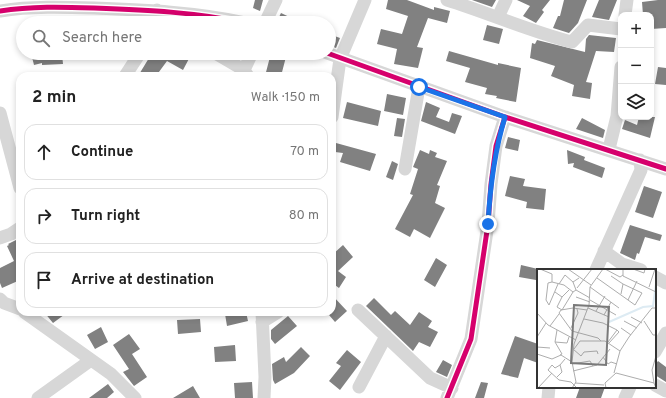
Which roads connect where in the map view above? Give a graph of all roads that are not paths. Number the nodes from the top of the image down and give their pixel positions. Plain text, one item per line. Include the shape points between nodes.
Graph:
1 (276, 0) edge
2 (365, 0) edge
3 (446, 0) edge
4 (506, 0) edge
5 (627, 0) edge
6 (115, 4) edge
7 (14, 5) edge
8 (0, 11) edge
9 (625, 12) edge
10 (157, 16) edge
11 (215, 16) edge
12 (268, 16) edge
13 (498, 17) junction
14 (618, 29) edge
15 (336, 57) edge
16 (340, 59) junction
17 (135, 60) edge
18 (226, 60) edge
19 (250, 60) edge
20 (128, 72) edge
21 (244, 72) edge
22 (246, 72) edge
23 (620, 84) edge
24 (419, 87) junction
25 (336, 88) edge
26 (0, 113) edge
27 (505, 117) junction
28 (609, 149) junction
29 (640, 160) junction
30 (404, 169) dead end
31 (666, 169) edge
32 (16, 173) edge
33 (16, 230) edge
34 (0, 238) edge
35 (604, 251) junction
36 (596, 269) edge
37 (638, 269) edge
38 (656, 278) edge
39 (666, 283) edge
40 (0, 299) edge
41 (16, 308) edge
42 (358, 310) dead end
43 (30, 316) edge
44 (262, 317) edge
45 (666, 333) edge
46 (386, 336) junction
47 (656, 350) edge
48 (91, 360) junction
49 (656, 386) edge
50 (359, 387) dead end
51 (549, 388) edge
52 (629, 388) edge
53 (666, 391) edge
54 (450, 393) edge
55 (38, 398) edge
56 (135, 398) edge
57 (264, 398) edge
58 (548, 398) edge
59 (624, 398) edge

1 - 12 street
2 - 16 street
3 - 13 street
4 - 13 street
5 - 9 street
6 - 7 street via 32,7
6 - 10 street
7 - 8 street
10 - 11 street
13 - 14 street via 572,42 588,25
15 - 16 street
16 - 24 street
16 - 25 street
17 - 20 street
18 - 21 street
19 - 22 street
23 - 28 street via 617,116
24 - 27 street
24 - 30 street
26 - 32 street
27 - 28 street
27 - 54 street via 496,146 488,224 470,339
28 - 29 street
29 - 31 street
29 - 35 street via 640,170
33 - 34 street
35 - 36 street
35 - 37 street via 622,264
38 - 39 street
40 - 41 street
42 - 46 street
43 - 48 street
44 - 57 street
45 - 47 street
46 - 50 street
46 - 54 street via 430,378
48 - 55 street
48 - 56 street via 111,374
49 - 53 street
51 - 58 street
52 - 59 street

